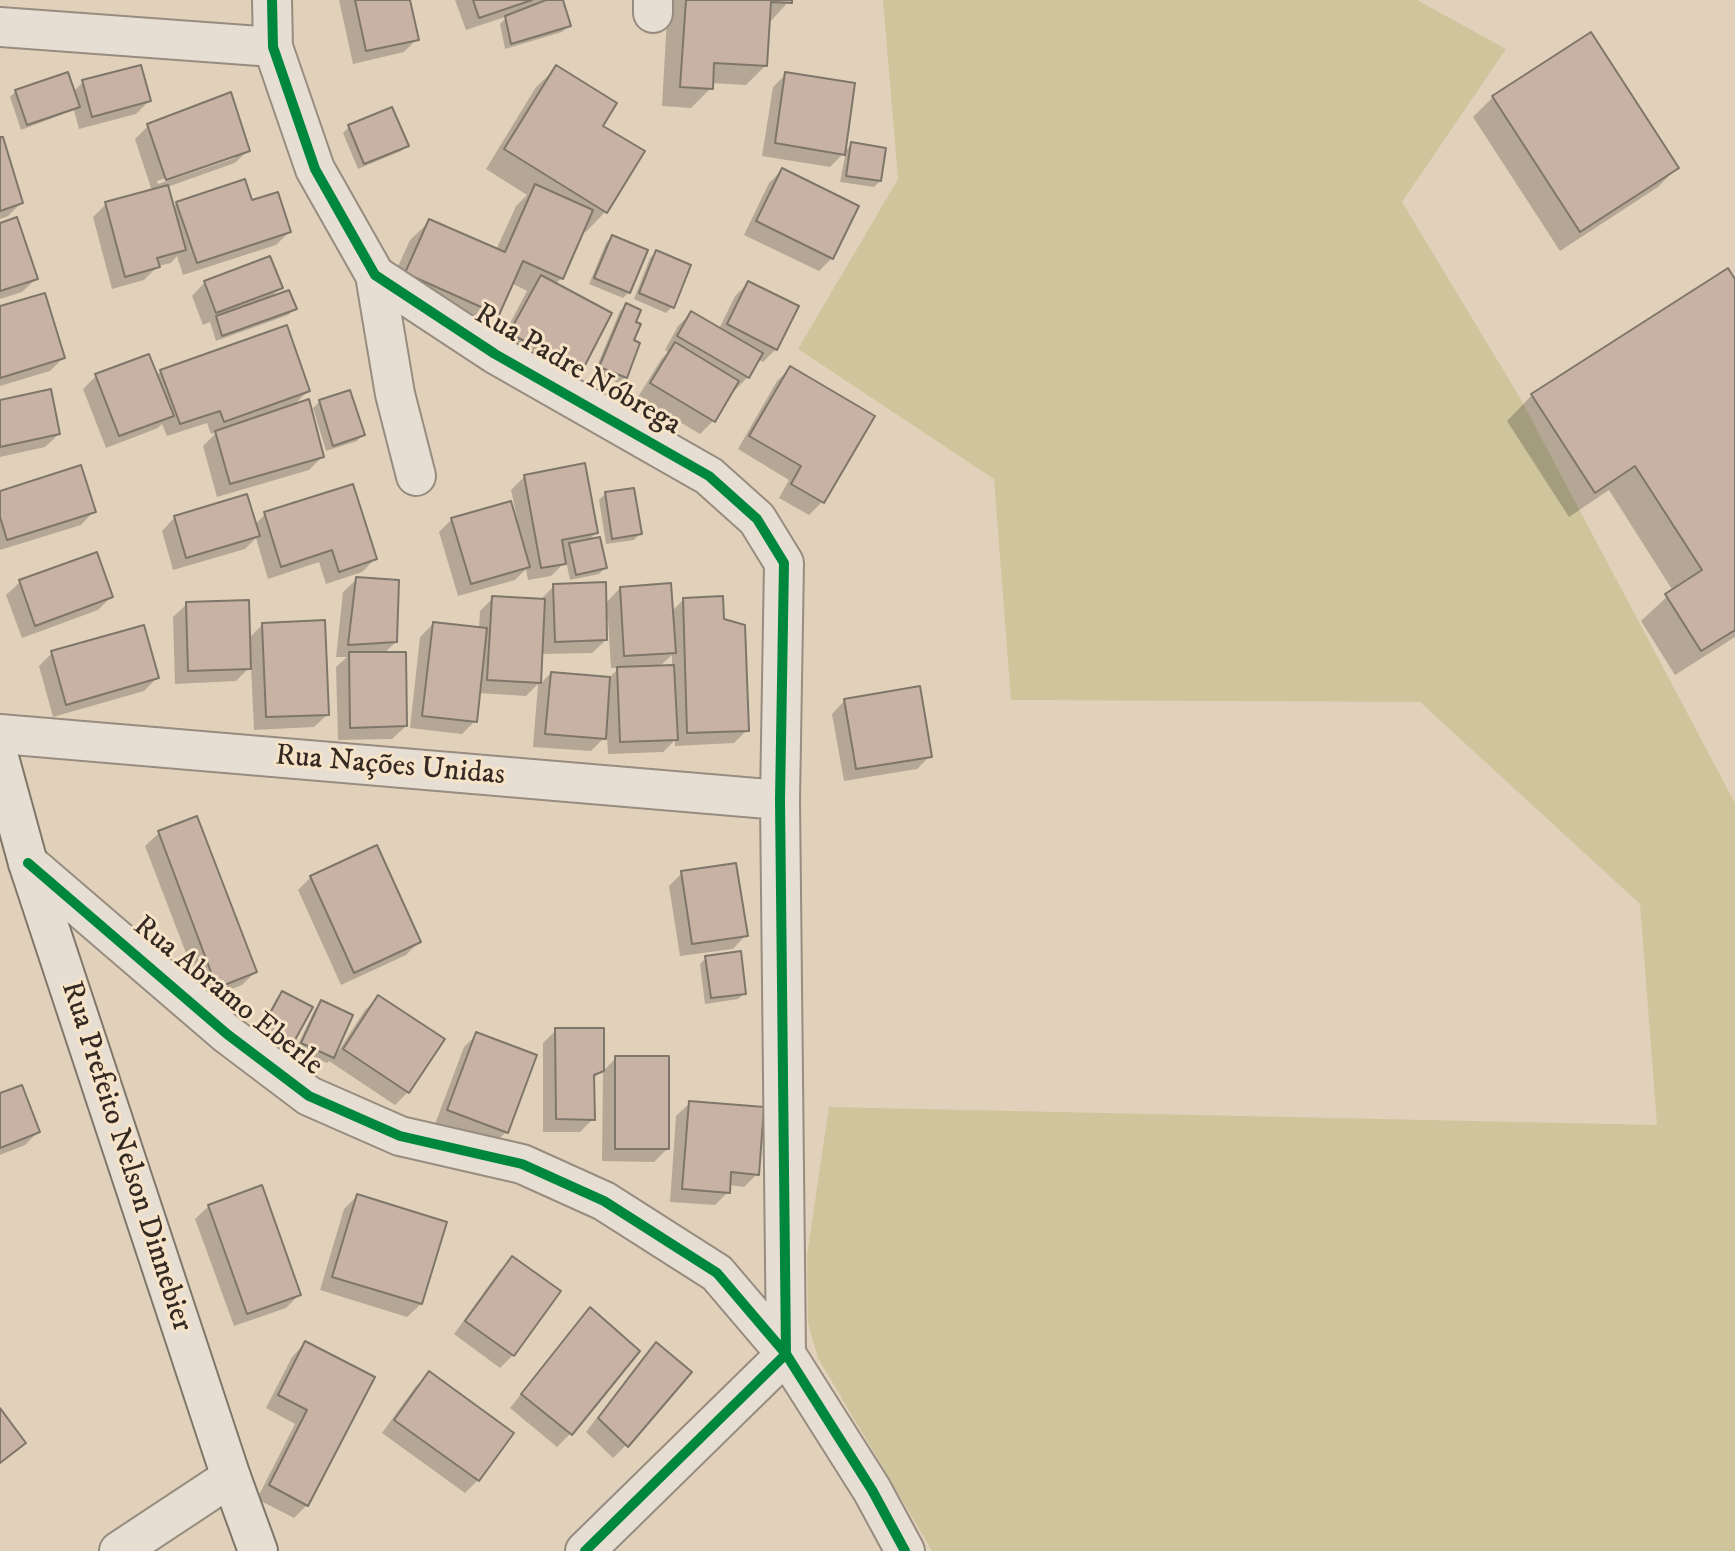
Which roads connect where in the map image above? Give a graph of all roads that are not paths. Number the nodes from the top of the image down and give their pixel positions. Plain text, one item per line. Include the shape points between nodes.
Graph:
1 (272, 0) edge
2 (0, 27) edge
3 (273, 47) junction
4 (375, 275) junction
5 (416, 476) dead end
6 (0, 734) edge
7 (0, 761) edge
8 (780, 800) junction
9 (28, 863) junction
10 (786, 1353) junction
11 (231, 1477) junction
12 (119, 1551) edge
13 (258, 1551) edge
14 (585, 1551) edge
15 (905, 1551) edge

1 - 3 street, Rua Padre Nóbrega
2 - 3 street
3 - 4 street, Rua Padre Nóbrega via 314,169
4 - 5 street via 395,394
4 - 8 street, Rua Padre Nóbrega via 495,354 709,476 757,519 784,563
6 - 8 street, Rua Nações Unidas
7 - 9 street, Rua Prefeito Nelson Dinnebier
8 - 10 street, Rua Padre Nóbrega
9 - 10 street, Rua Abramo Eberle via 227,1034 309,1096 400,1136 522,1164 604,1201 717,1273
9 - 11 street, Rua Prefeito Nelson Dinnebier
10 - 14 street
10 - 15 street, Rua Abramo Eberle
11 - 12 street
11 - 13 street, Rua Prefeito Nelson Dinnebier

